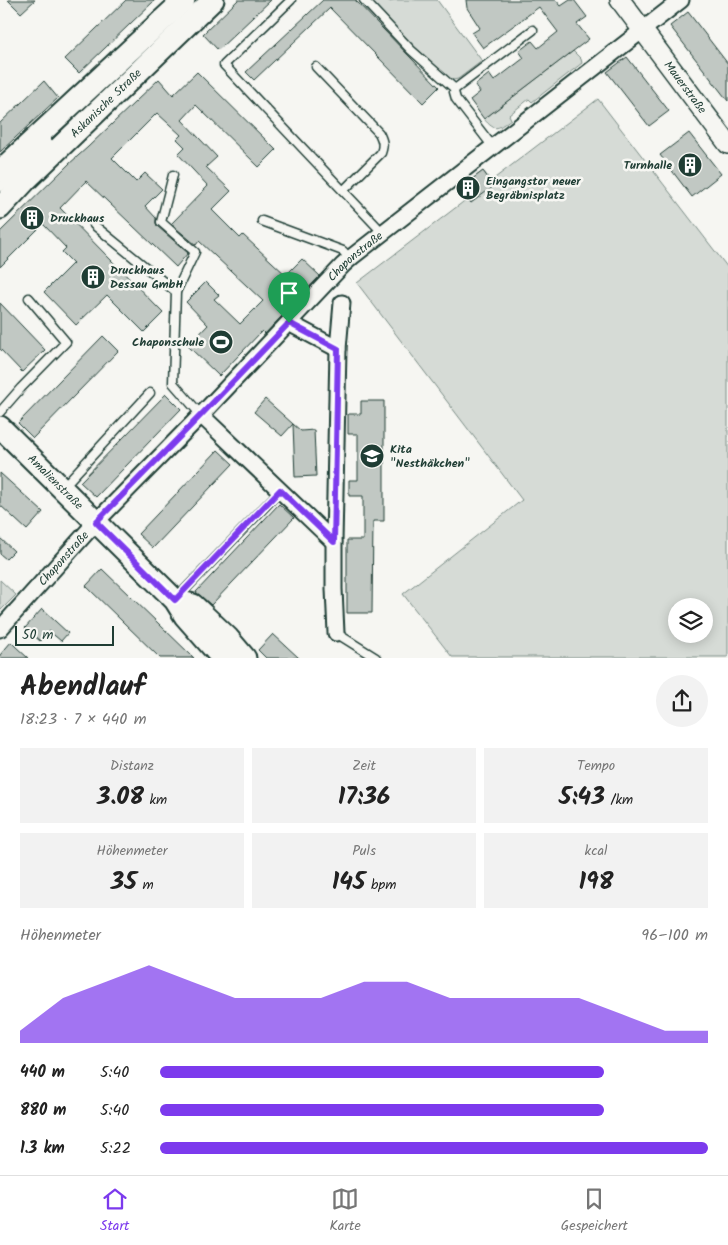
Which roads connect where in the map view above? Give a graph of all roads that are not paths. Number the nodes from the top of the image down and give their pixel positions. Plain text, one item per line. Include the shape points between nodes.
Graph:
1 (184, 0) edge
2 (194, 0) edge
3 (203, 0) edge
4 (213, 0) edge
5 (291, 0) edge
6 (364, 0) edge
7 (620, 0) edge
8 (681, 0) edge
9 (533, 30) dead end
10 (643, 31) junction
11 (132, 59) dead end
12 (316, 67) dead end
13 (455, 89) junction
14 (55, 134) dead end
15 (728, 144) edge
16 (493, 147) junction
17 (0, 171) edge
18 (173, 175) dead end
19 (0, 187) edge
20 (344, 190) junction
21 (0, 195) edge
22 (0, 208) edge
23 (262, 221) dead end
24 (94, 225) dead end
25 (383, 233) junction
26 (350, 259) junction
27 (176, 292) junction
28 (29, 298) dead end
29 (342, 303) dead end
30 (289, 323) junction
31 (338, 349) junction
32 (150, 393) dead end
33 (0, 412) edge
34 (201, 415) junction
35 (0, 427) edge
36 (62, 488) junction
37 (280, 490) junction
38 (96, 522) junction
39 (334, 542) junction
40 (175, 600) junction
41 (0, 629) edge
42 (336, 633) joint
43 (217, 656) edge
44 (245, 658) edge
45 (376, 658) edge

1 - 17 main road, Askanische Straße
2 - 11 lane
3 - 21 lane
4 - 22 main road, Askanische Straße
5 - 20 lane via 224,65
6 - 13 lane
7 - 10 street, Mauerstraße
8 - 10 street, Chaponstraße
9 - 13 lane
10 - 15 street, Mauerstraße
10 - 16 street, Chaponstraße
12 - 20 lane via 383,141 381,153
13 - 16 lane via 456,99
14 - 19 lane
16 - 25 street, Chaponstraße
18 - 27 lane via 161,222 195,252
20 - 25 lane
23 - 26 lane via 343,251
24 - 27 lane
25 - 26 street, Chaponstraße
26 - 30 street, Chaponstraße
27 - 34 lane via 173,383
28 - 33 lane via 66,342
29 - 31 street
30 - 31 street
30 - 34 street, Chaponstraße
31 - 39 street
32 - 36 lane
34 - 37 street
34 - 38 street, Chaponstraße
35 - 36 main road, Amalienstraße
36 - 38 main road, Amalienstraße
37 - 39 street
37 - 40 lane
38 - 40 main road, Amalienstraße
38 - 41 street, Chaponstraße
39 - 42 street
40 - 43 main road, Amalienstraße
40 - 44 main road, Amalienstraße via 193,605
42 - 45 lane

